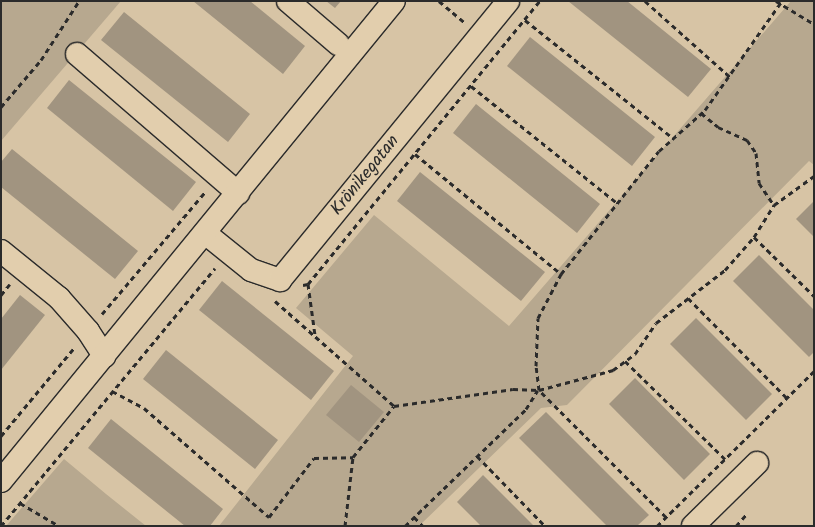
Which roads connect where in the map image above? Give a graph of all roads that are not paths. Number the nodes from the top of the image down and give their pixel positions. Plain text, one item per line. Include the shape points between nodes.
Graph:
1 (288, 1) edge
2 (394, 1) edge
3 (508, 1) edge
4 (338, 44) dead end
5 (77, 54) dead end
6 (238, 193) junction
7 (205, 233) junction
8 (1, 251) edge
9 (104, 356) junction
10 (757, 462) dead end
11 (1, 481) edge
12 (693, 526) edge

1 - 4 street
2 - 6 street
3 - 7 street, Krönikegatan via 280,280 251,270
5 - 6 street
6 - 7 street
7 - 9 street
8 - 9 street via 59,298 88,331
9 - 11 street
10 - 12 street

